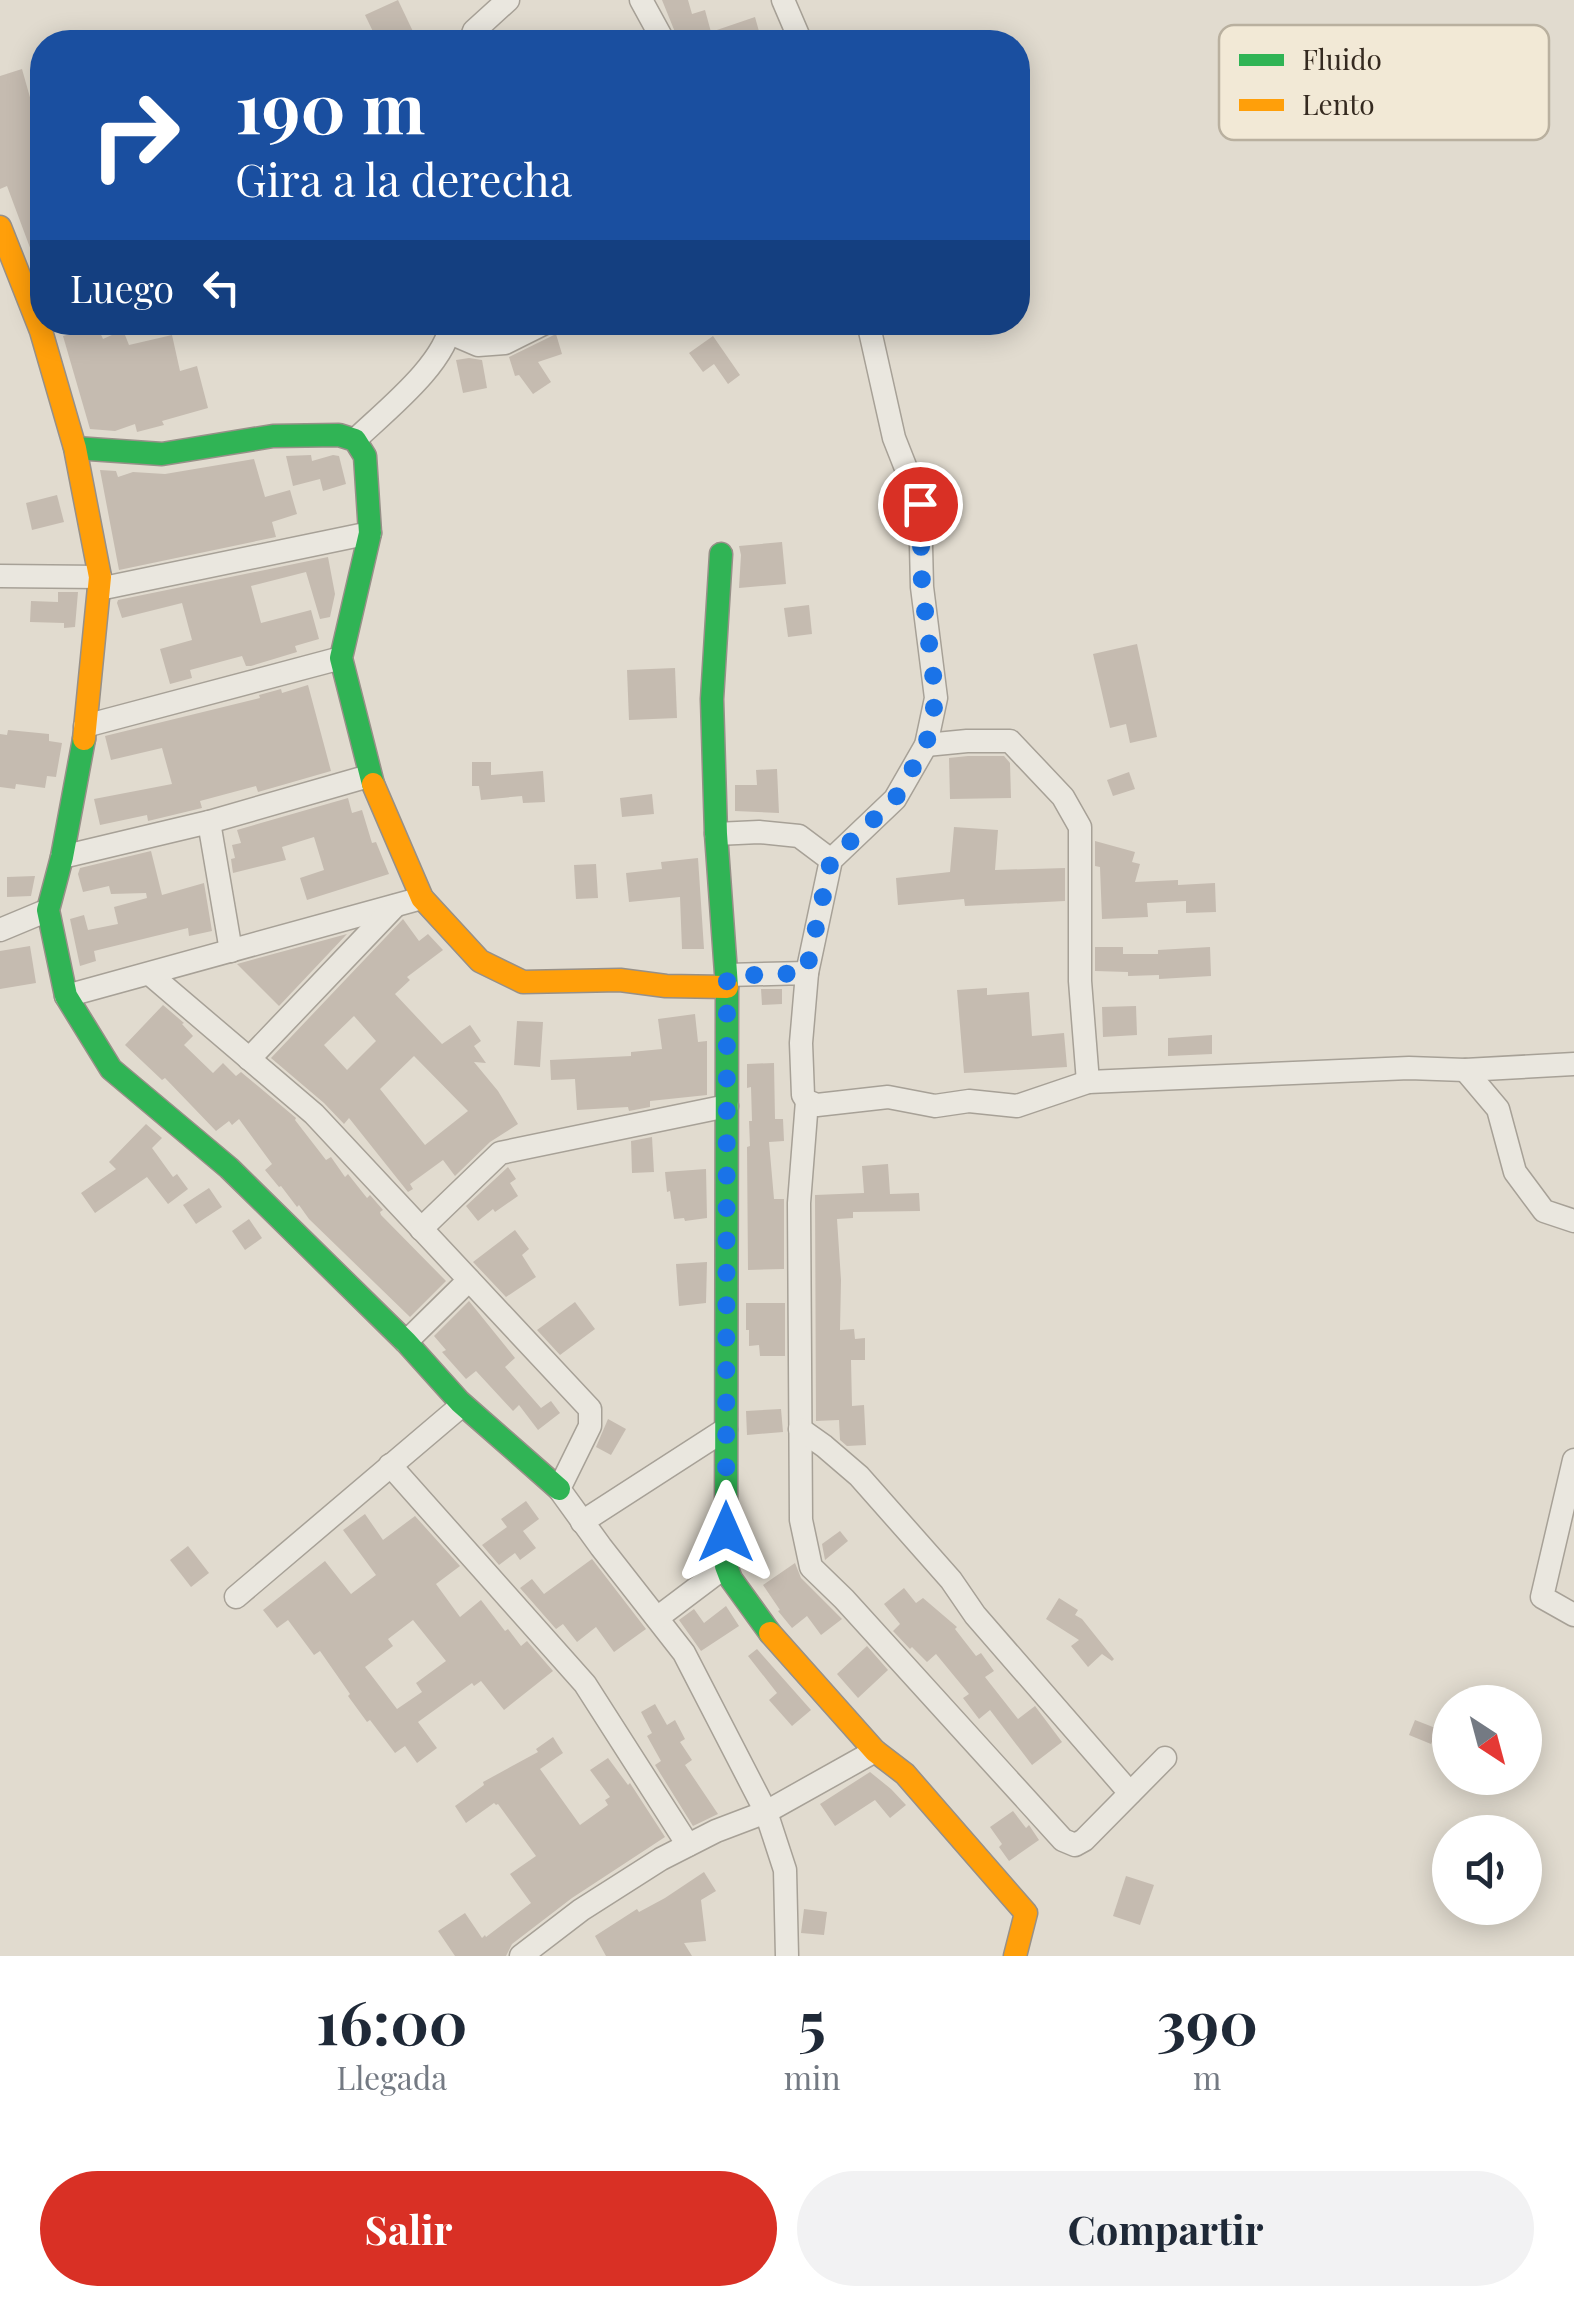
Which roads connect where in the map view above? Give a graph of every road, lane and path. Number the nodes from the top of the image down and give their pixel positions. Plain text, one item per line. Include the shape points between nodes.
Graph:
1 (508, 0) edge
2 (641, 0) edge
3 (783, 0) edge
4 (474, 30) edge
5 (657, 30) edge
6 (796, 30) edge
7 (0, 226) edge
8 (30, 284) edge
9 (54, 335) edge
10 (447, 335) edge
11 (462, 335) edge
12 (521, 335) edge
13 (871, 335) edge
14 (355, 440) junction
15 (75, 448) junction
16 (370, 533) junction
17 (721, 554) dead end
18 (0, 576) edge
19 (100, 583) junction
20 (342, 658) junction
21 (85, 726) junction
22 (926, 745) junction
23 (369, 776) junction
24 (209, 822) junction
25 (716, 834) junction
26 (62, 857) junction
27 (831, 860) junction
28 (422, 898) junction
29 (398, 904) junction
30 (48, 910) junction
31 (0, 930) edge
32 (231, 951) junction
33 (806, 973) junction
34 (151, 974) junction
35 (727, 981) junction
36 (66, 996) junction
37 (249, 1059) junction
38 (1574, 1064) edge
39 (1465, 1070) junction
40 (1088, 1082) junction
41 (807, 1102) junction
42 (727, 1106) junction
43 (1574, 1221) edge
44 (421, 1229) junction
45 (469, 1280) junction
46 (406, 1342) junction
47 (461, 1406) junction
48 (726, 1429) junction
49 (800, 1429) junction
50 (1574, 1460) edge
51 (390, 1466) junction
52 (559, 1489) junction
53 (582, 1522) junction
54 (726, 1566) junction
55 (236, 1597) dead end
56 (1574, 1615) edge
57 (656, 1618) junction
58 (876, 1751) junction
59 (1164, 1758) dead end
60 (1130, 1793) junction
61 (766, 1812) junction
62 (688, 1845) junction
63 (521, 1956) edge
64 (787, 1956) edge
65 (1015, 1956) edge

1 - 4 street
2 - 5 street
3 - 6 street
7 - 8 street
9 - 15 street
10 - 14 street via 434,363
11 - 12 street via 478,345
13 - 22 street via 894,438 920,504 936,698
14 - 15 street via 272,436 162,454
14 - 16 street via 365,456
15 - 19 street
16 - 19 street
16 - 20 street
17 - 25 street via 712,699
18 - 19 street
19 - 21 street
20 - 21 street
20 - 23 street
21 - 26 street
22 - 27 street via 895,799
22 - 40 street via 1010,741 1064,797 1080,827
23 - 24 street
23 - 28 street
24 - 26 street
24 - 32 street
25 - 27 street via 799,836
25 - 35 street
26 - 30 street
27 - 33 street
28 - 29 street
28 - 35 street via 480,961 523,982
29 - 32 street
29 - 37 street
30 - 31 street
30 - 36 street
32 - 34 street
33 - 35 street
33 - 41 street via 801,1043
34 - 36 street
34 - 37 street
35 - 42 street
36 - 46 street via 111,1069 229,1168
37 - 44 street via 314,1114
38 - 39 street
39 - 40 street
39 - 43 street via 1498,1109 1515,1172 1544,1211
40 - 41 street via 1017,1106 935,1106 888,1097
41 - 49 street via 799,1203
42 - 44 street via 500,1154
42 - 48 street
44 - 45 street
45 - 46 street
45 - 52 street via 590,1410 590,1426
46 - 47 street
47 - 51 street
47 - 52 street
48 - 53 street
48 - 54 street
49 - 60 street via 859,1476
49 - 60 street via 800,1520 811,1567 1062,1840 1084,1840
50 - 56 street via 1542,1597
51 - 55 street
51 - 62 street via 585,1684
52 - 53 street
53 - 57 street
54 - 57 street
54 - 58 street via 763,1625
57 - 61 street via 684,1654
58 - 61 street
58 - 65 street via 1026,1913
59 - 60 street
61 - 62 street
61 - 64 street via 785,1870
62 - 63 street via 581,1910

